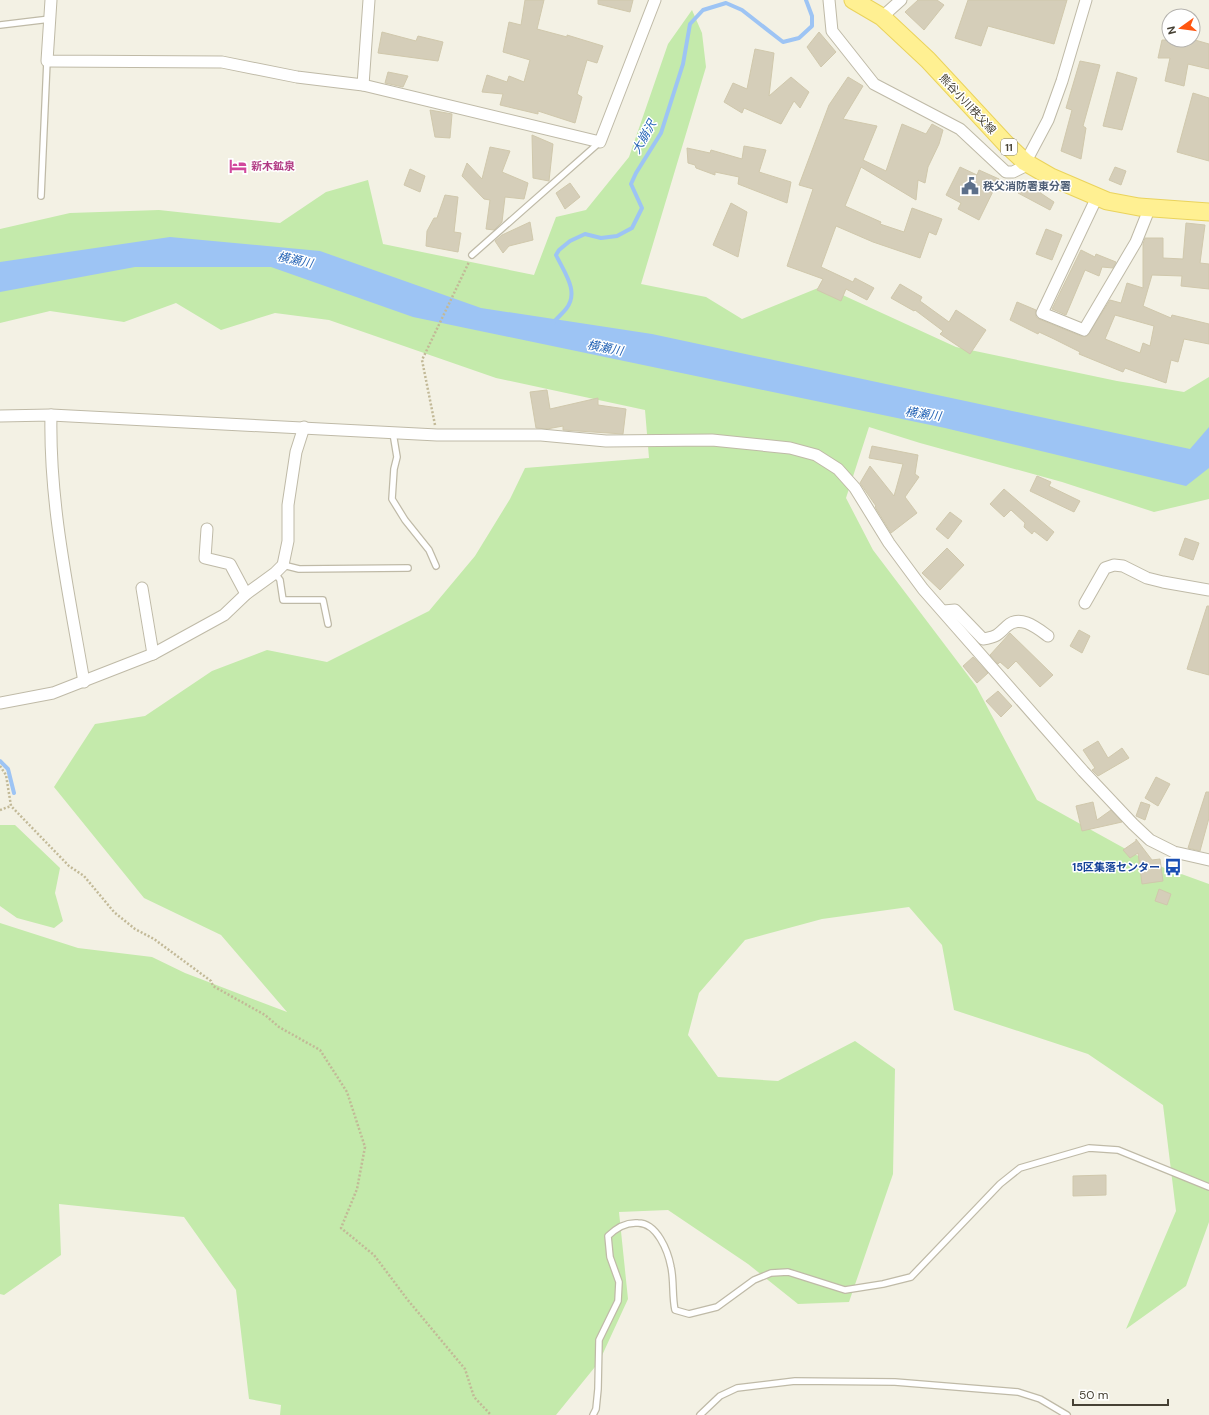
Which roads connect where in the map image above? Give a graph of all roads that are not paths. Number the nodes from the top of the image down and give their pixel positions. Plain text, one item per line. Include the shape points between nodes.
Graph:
1 (51, 0) edge
2 (370, 0) edge
3 (655, 0) edge
4 (829, 0) edge
5 (853, 0) edge
6 (901, 0) edge
7 (1086, 0) edge
8 (882, 17) junction
9 (50, 19) junction
10 (0, 25) edge
11 (47, 61) junction
12 (363, 85) junction
13 (600, 142) junction
14 (1025, 162) junction
15 (41, 196) dead end
16 (1097, 197) junction
17 (1150, 207) junction
18 (1209, 212) edge
19 (472, 256) road end
20 (51, 415) junction
21 (0, 416) edge
22 (304, 427) junction
23 (393, 433) junction
24 (207, 529) dead end
25 (436, 566) dead end
26 (408, 568) dead end
27 (279, 569) junction
28 (142, 588) dead end
29 (1209, 590) edge
30 (246, 594) junction
31 (1085, 603) dead end
32 (944, 612) junction
33 (328, 624) dead end
34 (1048, 636) dead end
35 (153, 654) junction
36 (84, 682) junction
37 (0, 703) edge
38 (1209, 860) edge
39 (1209, 1187) edge
40 (593, 1415) edge
41 (700, 1415) edge
42 (1067, 1415) edge

1 - 9 street
2 - 12 street
3 - 13 street
4 - 14 street via 832,31 874,84 960,129 1006,172 1013,172
5 - 8 main road, 熊谷小川秩父線 / 11
6 - 8 street
7 - 14 street via 1048,120
8 - 14 main road, 熊谷小川秩父線 / 11 via 928,60 1004,143
9 - 10 lane
9 - 11 street
11 - 12 street via 222,62 297,77
11 - 15 lane
12 - 13 street
13 - 19 lane
14 - 16 main road, 熊谷小川秩父線 / 11 via 1051,177
16 - 17 main road, 熊谷小川秩父線 / 11 via 1107,201
16 - 17 street via 1042,313 1084,330 1136,242
17 - 18 main road, 熊谷小川秩父線 / 11
20 - 21 street
20 - 22 street
20 - 36 street via 54,492
22 - 23 street
22 - 27 street via 296,452 288,505 288,541
23 - 25 lane via 397,457 392,499 404,520 429,550
23 - 32 street via 541,435 606,441 727,441 790,448 816,455 838,469 855,488 890,544 923,589
24 - 30 street via 205,558 230,564
26 - 27 lane
27 - 30 street
27 - 33 lane via 283,600 323,600
28 - 35 street
29 - 31 street via 1147,578 1114,564 1105,568
30 - 35 street via 224,615
32 - 34 street via 955,610 983,639 996,637 1008,625 1021,622 1030,623
32 - 38 street via 1083,771 1150,840 1174,852
35 - 36 street
36 - 37 street via 53,693
39 - 40 lane via 1118,1150 1089,1148 1020,1168 1000,1184 911,1277 845,1290 788,1272 771,1273 754,1280 717,1307 689,1314 675,1310 671,1267 655,1229 644,1223 629,1222 608,1236 610,1257 620,1282 618,1301 599,1340 596,1409
41 - 42 lane via 720,1396 737,1388 795,1381 895,1382 1018,1392 1040,1399

